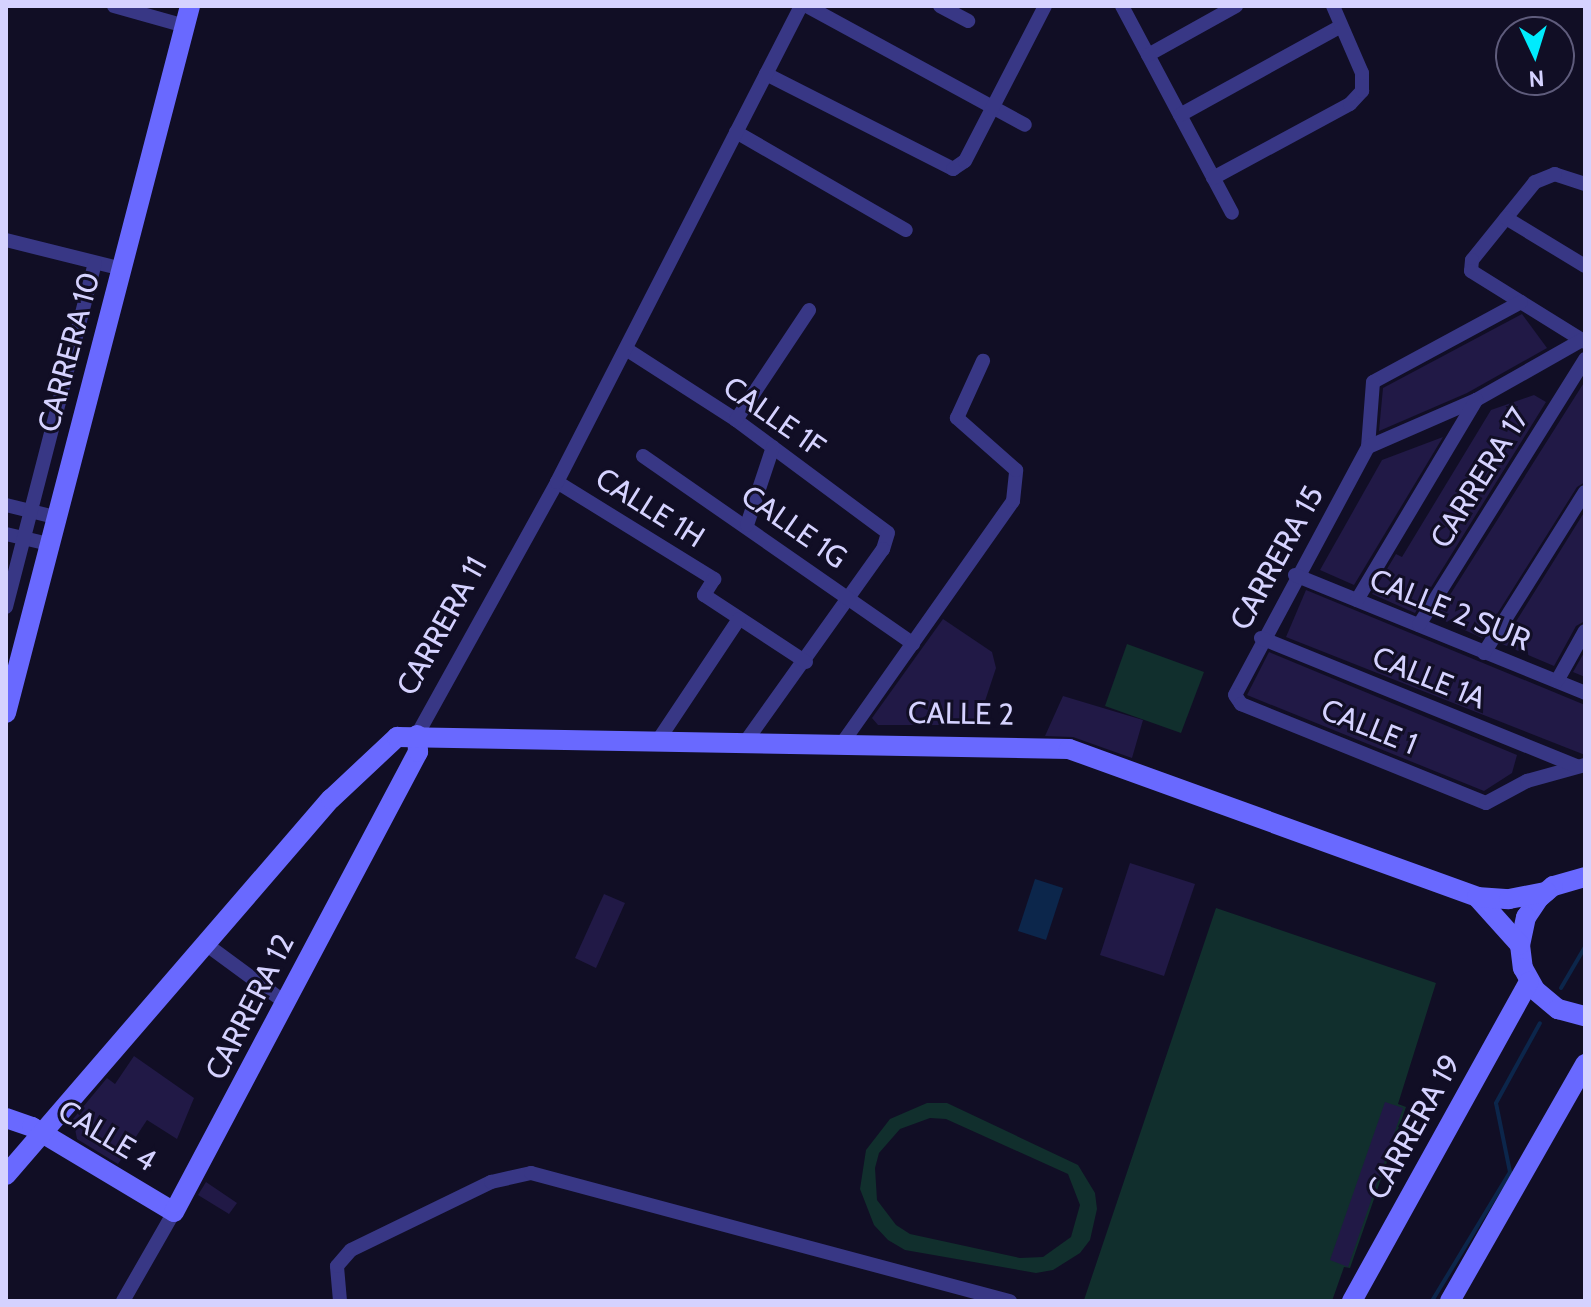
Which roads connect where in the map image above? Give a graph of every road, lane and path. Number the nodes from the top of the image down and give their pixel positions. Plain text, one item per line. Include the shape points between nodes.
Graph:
1 (114, 6) edge
2 (801, 6) edge
3 (807, 6) edge
4 (940, 6) edge
5 (1045, 6) edge
6 (1122, 6) edge
7 (1236, 6) edge
8 (1333, 6) edge
9 (188, 16) edge
10 (968, 21) dead end
11 (1341, 26) junction
12 (1148, 55) junction
13 (766, 74) junction
14 (991, 107) junction
15 (1180, 115) junction
16 (1025, 125) dead end
17 (736, 132) junction
18 (1213, 178) junction
19 (1585, 184) edge
20 (1232, 213) dead end
21 (1506, 218) junction
22 (906, 230) dead end
23 (6, 240) edge
24 (95, 263) junction
25 (1585, 266) edge
26 (122, 269) junction
27 (1521, 302) junction
28 (809, 310) dead end
29 (1584, 341) edge
30 (626, 349) junction
31 (1585, 359) edge
32 (983, 361) dead end
33 (1476, 400) junction
34 (736, 420) junction
35 (773, 447) junction
36 (1368, 447) junction
37 (643, 456) dead end
38 (557, 482) junction
39 (1585, 492) edge
40 (6, 505) edge
41 (32, 511) junction
42 (55, 517) junction
43 (747, 525) junction
44 (6, 534) edge
45 (25, 538) junction
46 (49, 544) junction
47 (1295, 575) junction
48 (848, 598) junction
49 (1357, 600) junction
50 (6, 607) edge
51 (739, 619) junction
52 (1419, 625) junction
53 (1585, 631) edge
54 (1261, 638) junction
55 (913, 644) junction
56 (1484, 653) junction
57 (806, 662) junction
58 (1557, 681) junction
59 (1585, 693) edge
60 (1235, 695) joint
61 (6, 713) edge
62 (417, 735) junction
63 (659, 739) junction
64 (746, 741) junction
65 (843, 742) junction
66 (1581, 765) edge
67 (1585, 877) edge
68 (1546, 892) junction
69 (1477, 897) junction
70 (207, 945) junction
71 (1520, 945) junction
72 (1529, 982) junction
73 (286, 1003) junction
74 (1585, 1016) edge
75 (1585, 1064) edge
76 (6, 1118) edge
77 (44, 1134) junction
78 (6, 1175) edge
79 (174, 1212) junction
80 (123, 1301) edge
81 (340, 1301) edge
82 (1010, 1301) edge
83 (1352, 1301) edge
84 (1450, 1301) edge

1 - 9 street
2 - 13 street, CARRERA 11
3 - 14 street
4 - 10 street
5 - 14 street
6 - 12 street
7 - 12 street
8 - 11 street
9 - 26 main road, CARRERA 10
11 - 15 street
11 - 18 street via 1362,73 1362,91 1350,104
12 - 15 street
13 - 14 street via 953,169 965,161
13 - 17 street, CARRERA 11
14 - 16 street
15 - 18 street
17 - 22 street
17 - 30 street, CARRERA 11
18 - 20 street
19 - 21 street via 1555,174 1535,182
21 - 25 street
21 - 27 street via 1472,260 1471,271
23 - 24 street
24 - 26 street
24 - 41 street
26 - 42 main road, CARRERA 10
27 - 29 street
27 - 36 street via 1373,382
28 - 34 street
29 - 33 street
30 - 34 street, CALLE 1F
30 - 38 street, CARRERA 11
31 - 52 street, CARRERA 17
32 - 55 street via 958,423 1016,470 1018,484 1013,501
33 - 36 street
33 - 49 street
34 - 35 street, CALLE 1F
35 - 43 street
35 - 48 street, CALLE 1F via 888,533
36 - 47 street, CARRERA 15
37 - 43 street, CALLE 1G
38 - 51 street, CALLE 1H via 714,579 704,595
38 - 62 street, CARRERA 11
39 - 56 street
40 - 41 street
41 - 42 street
41 - 45 street
42 - 46 main road, CARRERA 10
43 - 48 street, CALLE 1G
44 - 45 street
45 - 46 street
45 - 50 street
46 - 61 main road, CARRERA 10
47 - 49 street, CALLE 2 SUR
47 - 54 street, CARRERA 15
48 - 55 street, CALLE 1G
48 - 57 street
49 - 52 street, CALLE 2 SUR
51 - 57 street, CALLE 1H
51 - 63 street
52 - 56 street, CALLE 2 SUR
53 - 58 street
54 - 60 street, CARRERA 15
54 - 66 street, CALLE 1A
55 - 65 street
56 - 58 street, CALLE 2 SUR
57 - 64 street
58 - 59 street, CALLE 2 SUR
60 - 66 street, CALLE 1 via 1241,704 1486,803 1527,781
62 - 63 main road, CALLE 2
62 - 70 main road, CARRERA 11 via 397,737 331,799
62 - 73 main road, CARRERA 12 via 418,752
63 - 64 main road, CALLE 2
64 - 65 main road, CALLE 2
65 - 69 main road, CALLE 2 via 1069,749
67 - 68 main road, CALLE 2
68 - 69 main road, CALLE 2 via 1509,899
68 - 71 main road via 1526,917
69 - 71 main road, CALLE 2
70 - 73 street
70 - 77 main road, CARRERA 11
71 - 72 main road
72 - 74 main road via 1558,1009
72 - 83 main road, CARRERA 19
73 - 79 main road, CARRERA 12
75 - 84 main road
76 - 77 main road, CALLE 4
77 - 78 main road, CARRERA 11
77 - 79 main road, CALLE 4
79 - 80 street, CARRERA 12
81 - 82 street via 337,1266 351,1250 491,1182 531,1173

